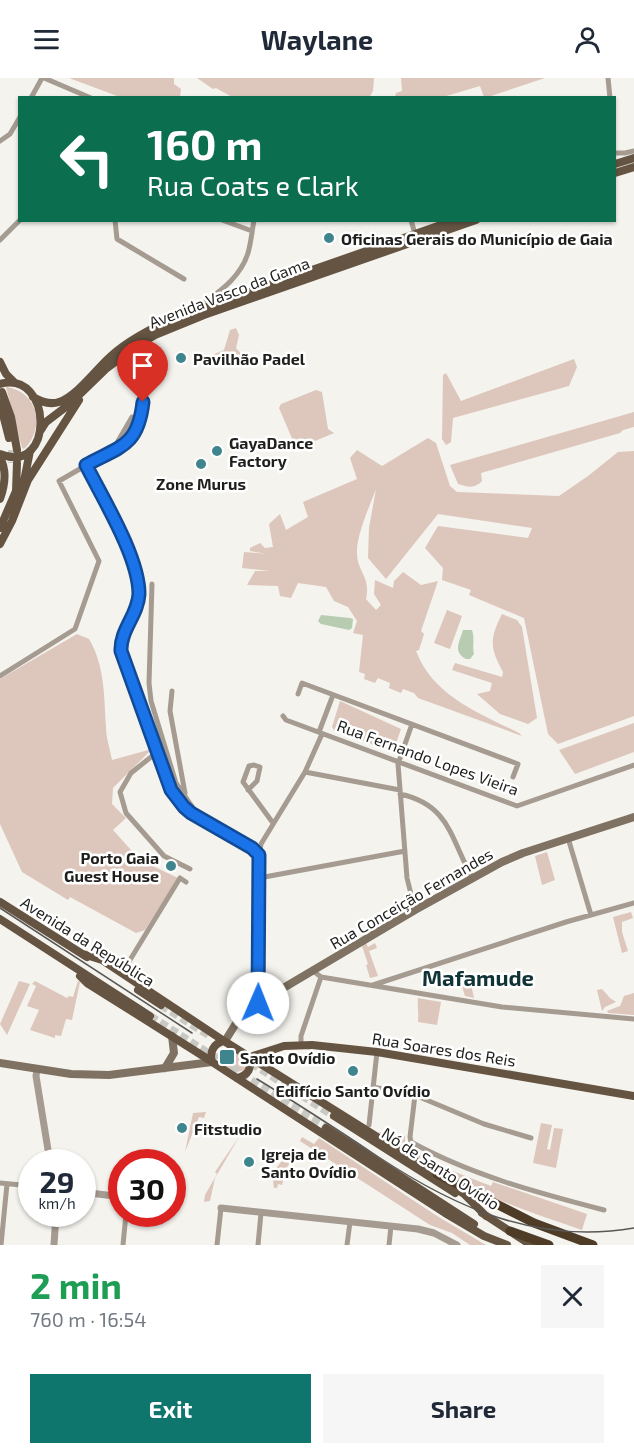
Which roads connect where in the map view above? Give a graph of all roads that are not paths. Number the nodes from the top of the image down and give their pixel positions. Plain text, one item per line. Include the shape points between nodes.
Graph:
1 (43, 78) edge
2 (608, 78) edge
3 (32, 96) edge
4 (86, 96) edge
5 (610, 96) edge
6 (18, 120) edge
7 (0, 141) edge
8 (634, 151) edge
9 (634, 158) edge
10 (617, 164) edge
11 (634, 167) edge
12 (18, 222) edge
13 (115, 222) edge
14 (227, 222) edge
15 (254, 222) edge
16 (412, 222) edge
17 (454, 224) edge
18 (252, 231) junction
19 (415, 234) junction
20 (0, 240) edge
21 (184, 279) dead end
22 (194, 311) junction
23 (123, 351) junction
24 (0, 362) edge
25 (14, 382) junction
26 (89, 386) junction
27 (1, 388) edge
28 (33, 397) junction
29 (0, 404) edge
30 (132, 417) dead end
31 (41, 429) junction
32 (117, 448) junction
33 (30, 451) junction
34 (0, 456) edge
35 (86, 465) junction
36 (22, 495) junction
37 (0, 498) edge
38 (0, 517) edge
39 (0, 528) edge
40 (0, 544) edge
41 (152, 584) dead end
42 (0, 676) edge
43 (172, 691) dead end
44 (298, 694) dead end
45 (333, 695) junction
46 (283, 716) dead end
47 (412, 724) junction
48 (321, 733) junction
49 (156, 753) junction
50 (398, 762) junction
51 (634, 765) edge
52 (305, 772) junction
53 (513, 777) dead end
54 (248, 790) dead end
55 (400, 792) junction
56 (185, 795) junction
57 (198, 816) junction
58 (634, 817) edge
59 (273, 823) junction
60 (568, 838) junction
61 (405, 851) junction
62 (259, 855) junction
63 (190, 869) dead end
64 (472, 877) junction
65 (259, 878) junction
66 (186, 882) dead end
67 (0, 902) edge
68 (634, 903) edge
69 (415, 910) junction
70 (591, 915) junction
71 (0, 919) edge
72 (83, 954) junction
73 (70, 964) junction
74 (312, 970) junction
75 (122, 973) junction
76 (321, 977) junction
77 (372, 985) junction
78 (258, 1003) junction
79 (161, 1005) tunnel mouth
80 (150, 1016) tunnel mouth
81 (634, 1019) edge
82 (172, 1036) junction
83 (225, 1041) junction
84 (301, 1044) junction
85 (377, 1052) junction
86 (250, 1057) junction
87 (212, 1062) junction
88 (0, 1063) edge
89 (165, 1068) junction
90 (37, 1069) junction
91 (237, 1078) junction
92 (373, 1087) junction
93 (415, 1095) junction
94 (634, 1096) edge
95 (333, 1116) tunnel mouth
96 (369, 1125) dead end
97 (326, 1128) tunnel mouth
98 (531, 1138) dead end
99 (48, 1149) edge
100 (437, 1174) junction
101 (3, 1184) edge
102 (18, 1185) edge
103 (221, 1208) joint
104 (604, 1210) dead end
105 (261, 1213) junction
106 (486, 1216) junction
107 (350, 1222) junction
108 (391, 1226) junction
109 (55, 1227) edge
110 (125, 1227) edge
111 (510, 1231) junction
112 (1, 1245) edge
113 (54, 1245) edge
114 (123, 1245) edge
115 (217, 1245) edge
116 (258, 1245) edge
117 (347, 1245) edge
118 (389, 1245) edge
119 (457, 1245) edge
120 (507, 1245) edge
121 (531, 1245) edge
122 (549, 1245) edge
123 (593, 1245) edge

1 - 3 street
1 - 4 street
2 - 5 street
6 - 7 street
8 - 10 street via 625,153
9 - 10 main road
10 - 11 main road
12 - 20 street
13 - 21 street via 117,239
14 - 18 street
15 - 18 street
16 - 19 street
17 - 19 main road, Avenida Vasco da Gama
17 - 23 main road, Avenida Vasco da Gama via 195,318
18 - 22 street via 249,252 232,280
19 - 22 main road, Avenida Vasco da Gama
22 - 23 main road, Avenida Vasco da Gama via 152,329
23 - 26 main road, Avenida Vasco da Gama
23 - 28 main road, Avenida Vasco da Gama via 60,402 42,402
23 - 32 street via 143,402 136,434
24 - 25 main road
25 - 27 main road
25 - 28 main road
26 - 31 main road, Avenida Vasco da Gama
26 - 36 main road
27 - 29 main road via 11,417 14,450
28 - 31 main road via 41,412
30 - 32 street
31 - 33 main road
32 - 35 street
33 - 34 main road via 15,457
33 - 36 main road
34 - 37 main road via 5,477
35 - 42 street via 59,481 99,561 75,629
35 - 49 street via 124,538 138,583 136,609 122,636 121,651
36 - 40 main road
38 - 39 main road via 11,490 15,463 16,491
41 - 56 street via 151,701 176,783
43 - 56 street via 170,711
44 - 45 street via 302,683
45 - 47 street
45 - 48 street
46 - 48 street, Rua Fernando Lopes Vieira
47 - 50 street
47 - 53 street via 518,764
48 - 50 street, Rua Fernando Lopes Vieira
48 - 52 street
49 - 57 street via 171,790 184,807
49 - 63 street via 131,772 120,792 126,813 164,856
50 - 51 street, Rua Fernando Lopes Vieira via 517,806
50 - 55 street
52 - 55 street
52 - 59 street
54 - 59 street
55 - 61 street
55 - 64 street via 426,803 441,815
56 - 57 street
57 - 62 street
58 - 60 main road, Rua Conceição Fernandes
59 - 62 street
60 - 64 main road, Rua Conceição Fernandes via 523,853
60 - 70 street
61 - 65 street
61 - 69 street
62 - 65 street
64 - 69 main road, Rua Conceição Fernandes
65 - 78 street
66 - 75 street via 180,878
67 - 72 main road, Avenida da República
68 - 70 street
69 - 74 main road, Rua Conceição Fernandes
70 - 77 street
71 - 73 main road, Avenida da República
72 - 75 main road
72 - 79 main road, Avenida da República
73 - 80 main road, Avenida da República
73 - 82 main road via 87,982
74 - 76 street
74 - 78 main road, Rua Conceição Fernandes
75 - 83 main road
76 - 77 street
76 - 84 street
77 - 81 street via 502,1006
78 - 83 main road, Rua Conceição Fernandes via 240,1017
82 - 87 main road
82 - 89 main road via 174,1053
83 - 86 main road
83 - 87 main road via 216,1044
84 - 85 main road, Rua Soares dos Reis
84 - 86 main road, Rua Soares dos Reis
85 - 92 street
85 - 94 main road, Rua Soares dos Reis
86 - 91 main road via 248,1073
86 - 100 main road
87 - 89 main road
87 - 91 main road
88 - 90 main road
89 - 90 main road via 110,1075
90 - 99 street
91 - 120 main road via 420,1198 484,1236
92 - 93 street
92 - 96 street
93 - 98 street via 484,1124
93 - 104 street via 411,1142 524,1189
95 - 106 main road, Nó de Santo Ovídio
97 - 120 main road, Nó de Santo Ovídio
100 - 106 main road
100 - 123 highway via 534,1223
101 - 102 street
101 - 112 street
103 - 105 street
103 - 115 street
105 - 107 street
105 - 116 street
106 - 111 main road, Nó de Santo Ovídio
107 - 108 street
107 - 117 street
108 - 118 street
108 - 119 street via 434,1233
109 - 113 street
110 - 114 street
111 - 121 main road, Nó de Santo Ovídio
111 - 122 highway

